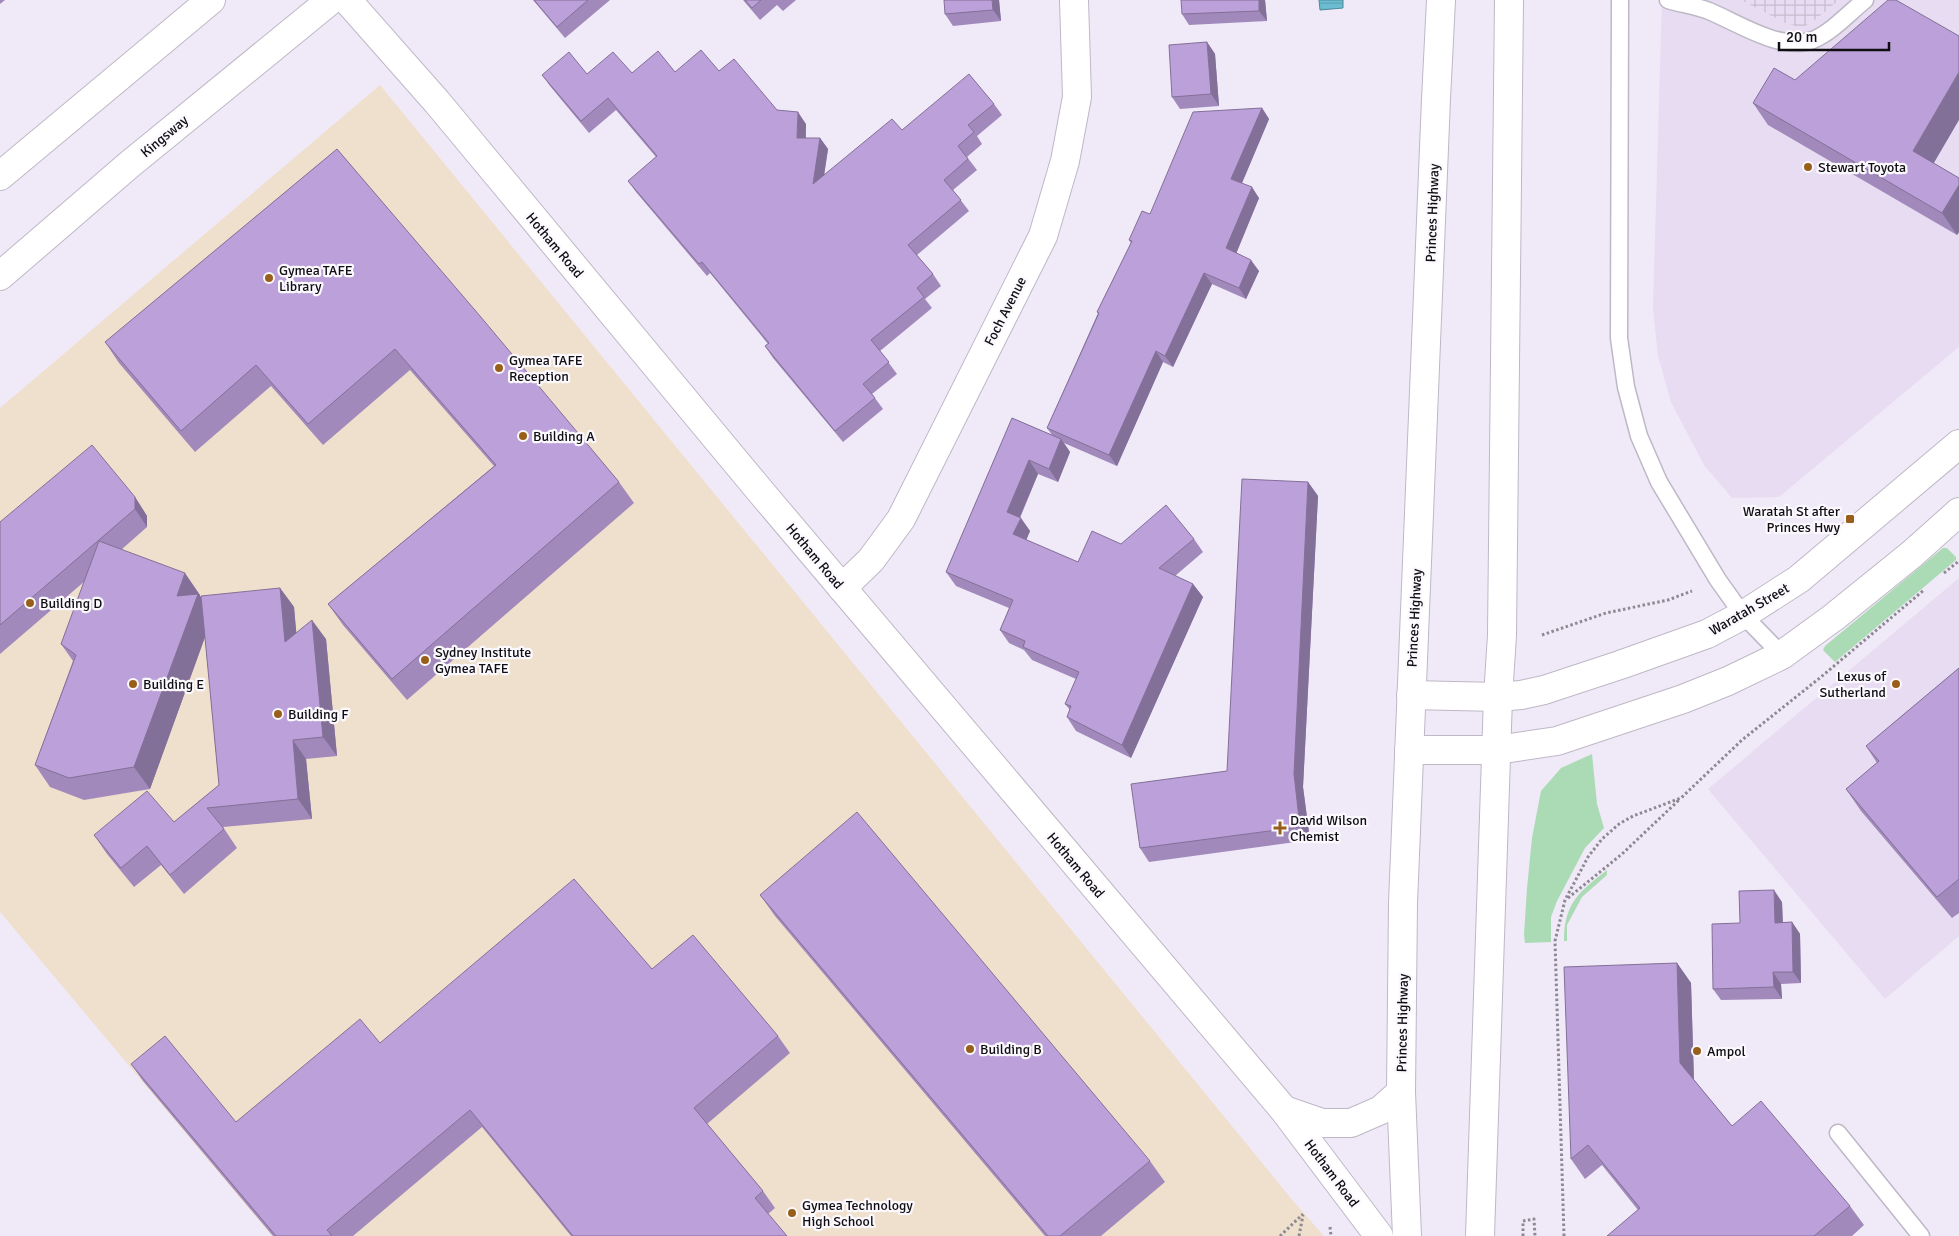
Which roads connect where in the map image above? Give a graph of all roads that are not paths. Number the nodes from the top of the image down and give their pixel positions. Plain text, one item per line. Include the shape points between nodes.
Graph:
1 (211, 0) edge
2 (330, 0) edge
3 (347, 0) edge
4 (1074, 0) edge
5 (1441, 0) edge
6 (1509, 0) edge
7 (1620, 0) edge
8 (1627, 0) edge
9 (1668, 0) edge
10 (1865, 0) edge
11 (0, 176) edge
12 (0, 276) edge
13 (1959, 444) edge
14 (1959, 512) edge
15 (842, 588) junction
16 (1743, 615) junction
17 (1782, 654) junction
18 (1411, 695) junction
19 (1498, 696) junction
20 (1410, 750) junction
21 (1496, 750) junction
22 (1401, 1092) junction
23 (1284, 1110) junction
24 (1838, 1133) dead end
25 (1379, 1236) edge
26 (1407, 1236) edge
27 (1480, 1236) edge
28 (1921, 1236) edge

1 - 11 main road
2 - 12 main road, Kingsway
3 - 15 main road, Hotham Road
4 - 15 main road, Foch Avenue via 1077,97 1065,161 1042,236 901,519 871,560
5 - 18 main road, Princes Highway
6 - 19 main road via 1502,636
7 - 8 lane
7 - 16 lane via 1619,338 1626,388 1639,436 1659,482
9 - 10 lane via 1706,10 1782,42 1802,42 1814,40 1825,33
13 - 16 main road, Waratah Street via 1799,579
14 - 17 main road via 1834,617
15 - 23 main road, Hotham Road
16 - 17 lane
16 - 19 main road, Waratah Street via 1698,637 1576,680 1536,692
17 - 21 main road via 1728,681 1611,724 1557,741
18 - 19 main road, Waratah Street
18 - 20 main road, Princes Highway
19 - 21 main road
20 - 21 main road
20 - 22 main road, Princes Highway via 1403,903
21 - 27 main road
22 - 23 main road, Hotham Road via 1380,1110 1351,1122 1322,1123
22 - 26 main road, Princes Highway
23 - 25 main road, Hotham Road
24 - 28 lane

